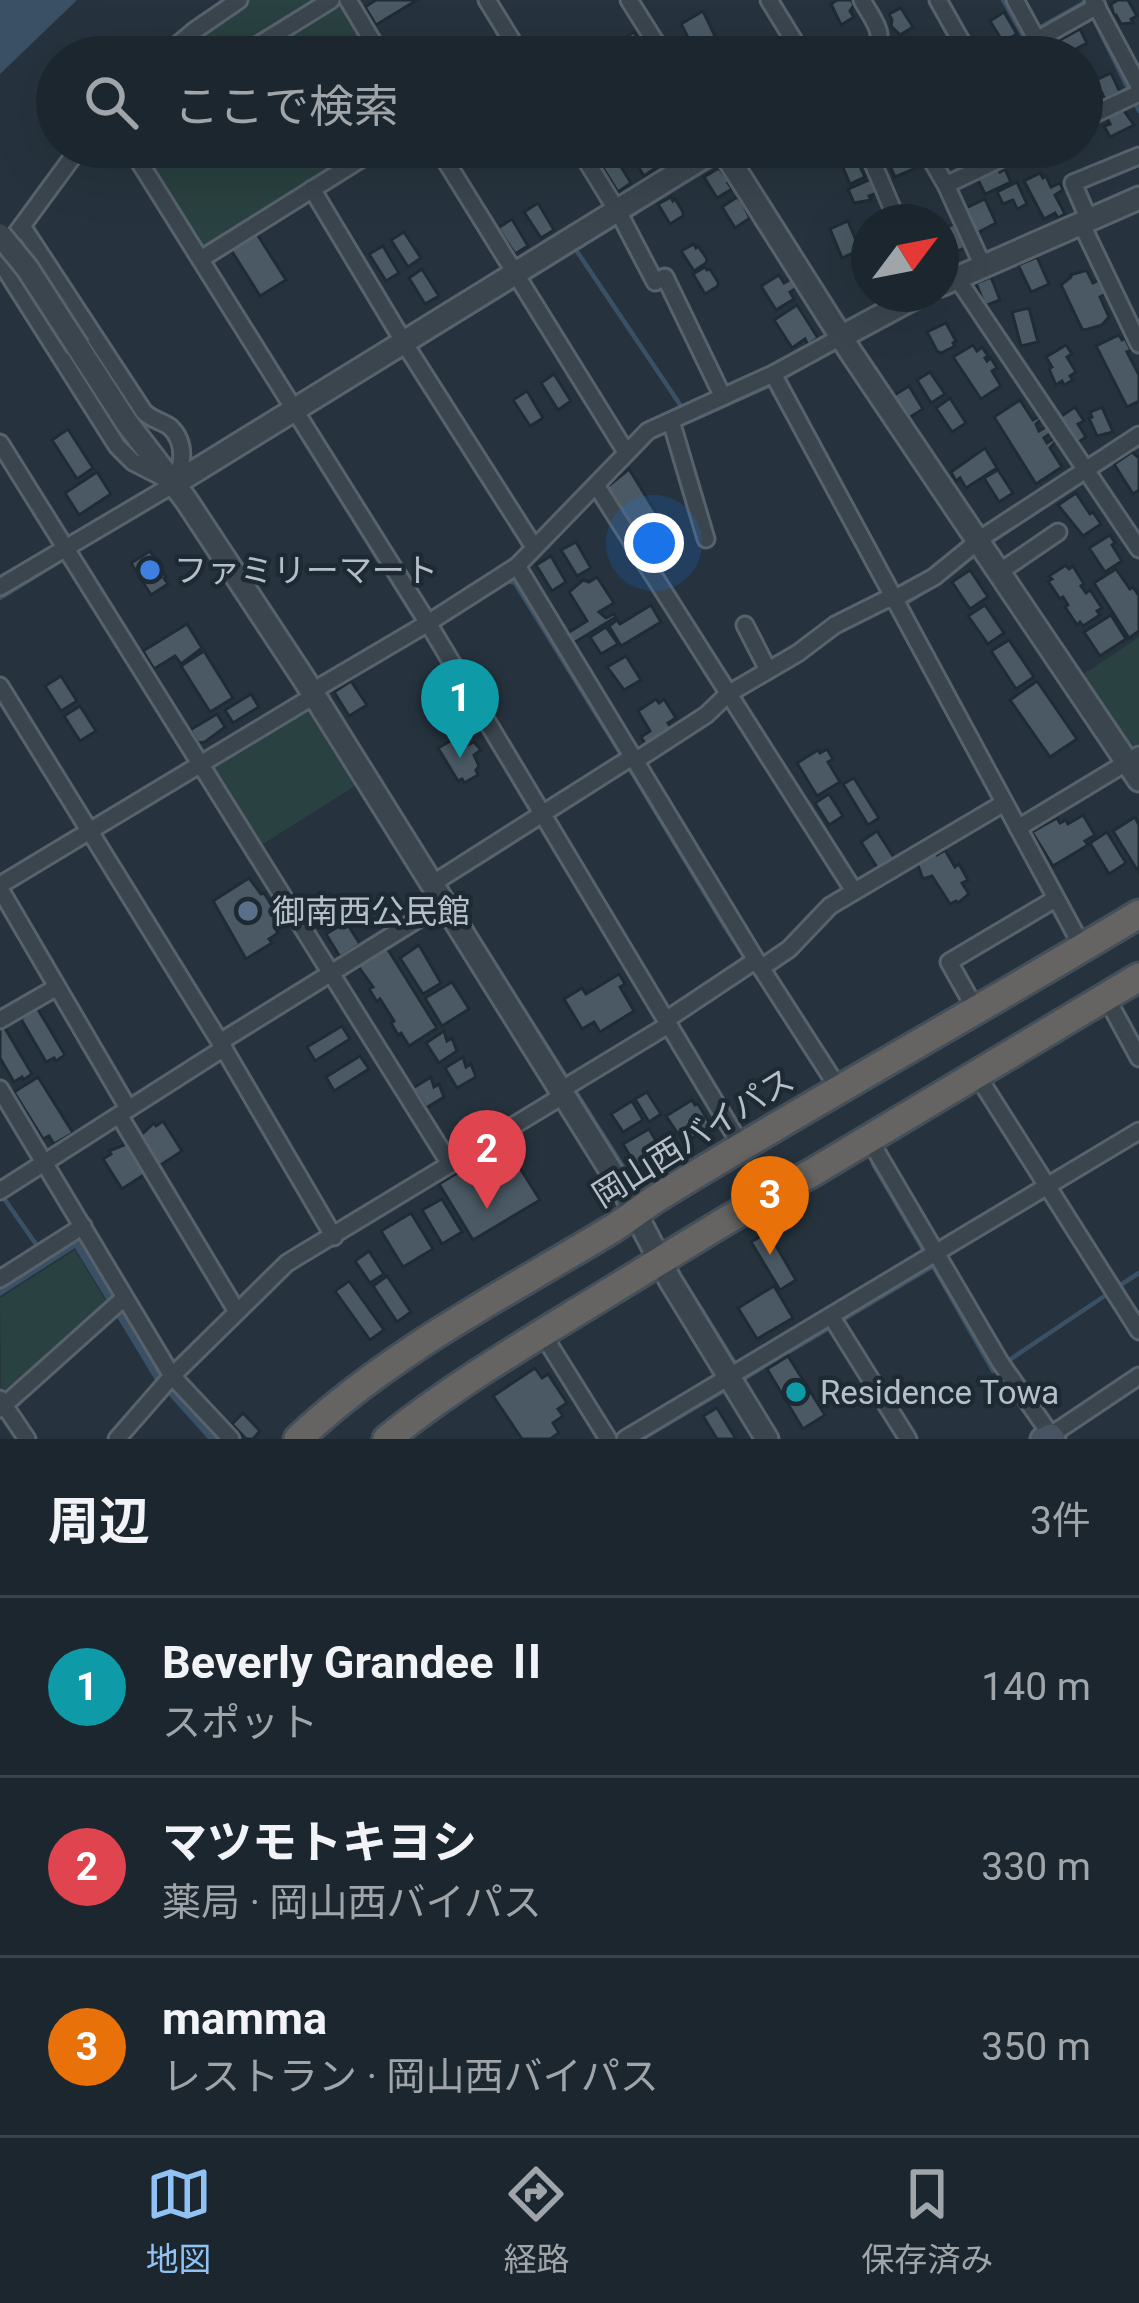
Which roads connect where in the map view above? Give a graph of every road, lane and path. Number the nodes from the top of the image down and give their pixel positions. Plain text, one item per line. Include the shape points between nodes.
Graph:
1 (239, 0) edge
2 (332, 0) edge
3 (348, 0) edge
4 (487, 0) edge
5 (629, 0) edge
6 (769, 0) edge
7 (862, 0) edge
8 (938, 0) edge
9 (1015, 0) edge
10 (1095, 3) edge
11 (188, 36) edge
12 (273, 36) edge
13 (369, 36) edge
14 (509, 36) edge
15 (652, 36) edge
16 (791, 36) edge
17 (880, 36) edge
18 (958, 36) edge
19 (1035, 36) edge
20 (1043, 36) edge
21 (1136, 86) edge
22 (1103, 107) edge
23 (1139, 156) edge
24 (65, 168) edge
25 (143, 168) edge
26 (347, 168) edge
27 (450, 168) edge
28 (591, 168) edge
29 (699, 168) edge
30 (734, 168) edge
31 (875, 168) edge
32 (936, 168) edge
33 (981, 168) edge
34 (946, 185) junction
35 (312, 190) junction
36 (1139, 198) edge
37 (890, 204) edge
38 (621, 217) junction
39 (1085, 222) junction
40 (22, 226) junction
41 (0, 236) edge
42 (0, 258) edge
43 (200, 260) junction
44 (983, 266) junction
45 (959, 277) edge
46 (520, 280) junction
47 (959, 296) edge
48 (888, 312) edge
49 (841, 337) junction
50 (1139, 344) edge
51 (407, 348) junction
52 (773, 374) junction
53 (723, 397) junction
54 (294, 409) junction
55 (681, 416) junction
56 (1139, 435) edge
57 (0, 443) edge
58 (626, 452) junction
59 (1088, 475) junction
60 (174, 484) junction
61 (596, 485) junction
62 (1058, 532) dead end
63 (706, 539) dead end
64 (976, 542) junction
65 (534, 547) junction
66 (64, 548) junction
67 (1139, 549) edge
68 (517, 566) junction
69 (998, 573) junction
70 (0, 587) edge
71 (891, 602) junction
72 (428, 623) junction
73 (745, 625) dead end
74 (768, 670) junction
75 (0, 686) edge
76 (314, 693) junction
77 (728, 694) junction
78 (630, 760) junction
79 (200, 764) junction
80 (1135, 766) edge
81 (1000, 805) junction
82 (542, 813) junction
83 (1018, 828) junction
84 (92, 831) junction
85 (0, 887) edge
86 (854, 891) junction
87 (438, 893) junction
88 (1051, 901) junction
89 (1139, 914) edge
90 (1083, 948) junction
91 (754, 964) junction
92 (330, 973) junction
93 (1139, 977) edge
94 (56, 987) junction
95 (1106, 997) junction
96 (976, 1010) junction
97 (0, 1020) edge
98 (667, 1022) junction
99 (222, 1046) junction
100 (1139, 1058) edge
101 (977, 1075) junction
102 (567, 1088) junction
103 (0, 1089) edge
104 (839, 1089) junction
105 (6, 1111) edge
106 (124, 1112) junction
107 (1139, 1132) edge
108 (869, 1139) junction
109 (742, 1147) junction
110 (44, 1162) junction
111 (450, 1164) junction
112 (1048, 1187) junction
113 (1, 1190) edge
114 (635, 1213) junction
115 (83, 1226) junction
116 (334, 1237) junction
117 (931, 1257) junction
118 (660, 1261) junction
119 (0, 1279) edge
120 (118, 1303) junction
121 (236, 1310) junction
122 (835, 1321) junction
123 (1139, 1331) edge
124 (542, 1333) junction
125 (735, 1377) junction
126 (1138, 1379) edge
127 (168, 1380) junction
128 (1, 1405) edge
129 (1049, 1438) edge
130 (27, 1439) edge
131 (117, 1439) edge
132 (231, 1439) edge
133 (298, 1439) edge
134 (387, 1439) edge
135 (608, 1439) edge
136 (625, 1439) edge
137 (767, 1439) edge
138 (908, 1439) edge

1 - 11 street
2 - 12 street
3 - 13 street
4 - 14 street
5 - 15 street
6 - 16 street
7 - 17 street
8 - 18 street
9 - 19 street
10 - 20 street
10 - 21 street
21 - 22 street
23 - 39 street via 1073,183
24 - 40 street
25 - 43 street
26 - 35 street
27 - 46 street
28 - 38 street
29 - 38 street
30 - 49 street
31 - 37 street
32 - 34 street
33 - 34 street
34 - 44 street
35 - 43 street
35 - 51 street
36 - 39 street
38 - 46 street
38 - 53 street via 655,282 664,277
39 - 44 street
39 - 50 street
40 - 42 street
40 - 60 street via 144,412 178,440 183,464
41 - 60 street, bridge
42 - 60 street via 117,446
43 - 54 street
44 - 45 street
46 - 51 street
46 - 58 street
47 - 59 street
48 - 49 street
49 - 52 street
49 - 64 street
51 - 54 street
51 - 65 street
52 - 53 street
52 - 71 street
53 - 55 street
54 - 60 street
54 - 72 street
55 - 58 street via 648,430
55 - 63 street
56 - 59 street
57 - 66 street
58 - 61 street
59 - 64 street
59 - 67 street
60 - 66 street
60 - 76 street
61 - 65 street
61 - 77 street
62 - 69 street
64 - 69 street
64 - 71 street
65 - 68 street
66 - 70 street
66 - 79 street
68 - 72 street
68 - 78 street
69 - 80 street
71 - 74 street via 835,625
71 - 81 street
72 - 76 street
72 - 82 street
73 - 74 street
74 - 77 street
75 - 84 street
76 - 79 street
76 - 87 street
77 - 78 street
77 - 86 street
78 - 82 street
78 - 91 street
79 - 84 street
79 - 92 street
80 - 83 street
81 - 83 street
81 - 86 street
82 - 87 street
82 - 98 street
83 - 88 street
84 - 85 street
84 - 99 street
85 - 94 street
86 - 91 street via 789,949
87 - 92 street
87 - 102 street
88 - 90 street
88 - 96 street via 949,962
89 - 90 highway, 岡山西バイパス
90 - 96 highway, 岡山西バイパス
91 - 98 street
91 - 104 street
92 - 99 street
92 - 111 street
93 - 95 highway
94 - 97 street
94 - 106 street
95 - 100 street
95 - 101 highway
96 - 104 highway, 岡山西バイパス
98 - 102 street
98 - 109 street
99 - 106 street
99 - 116 street
101 - 108 highway
101 - 112 street
102 - 111 street
102 - 114 street
103 - 105 street
104 - 109 highway, 岡山西バイパス
105 - 110 street
106 - 110 street
106 - 121 street
107 - 112 street
108 - 117 street
108 - 118 highway
109 - 114 highway, 岡山西バイパス
110 - 113 street
110 - 115 street
111 - 116 street
112 - 117 street
112 - 123 street
114 - 118 street
114 - 133 highway, 岡山西バイパス via 418,1345
115 - 119 street
115 - 120 street
116 - 121 street via 287,1263
117 - 122 street
117 - 129 street
118 - 124 highway
118 - 125 street
120 - 127 street
120 - 128 street
121 - 127 street
122 - 125 street
122 - 138 street
124 - 134 highway
124 - 135 street
125 - 136 street
125 - 137 street
126 - 129 street
127 - 131 street
127 - 132 street
128 - 130 street

